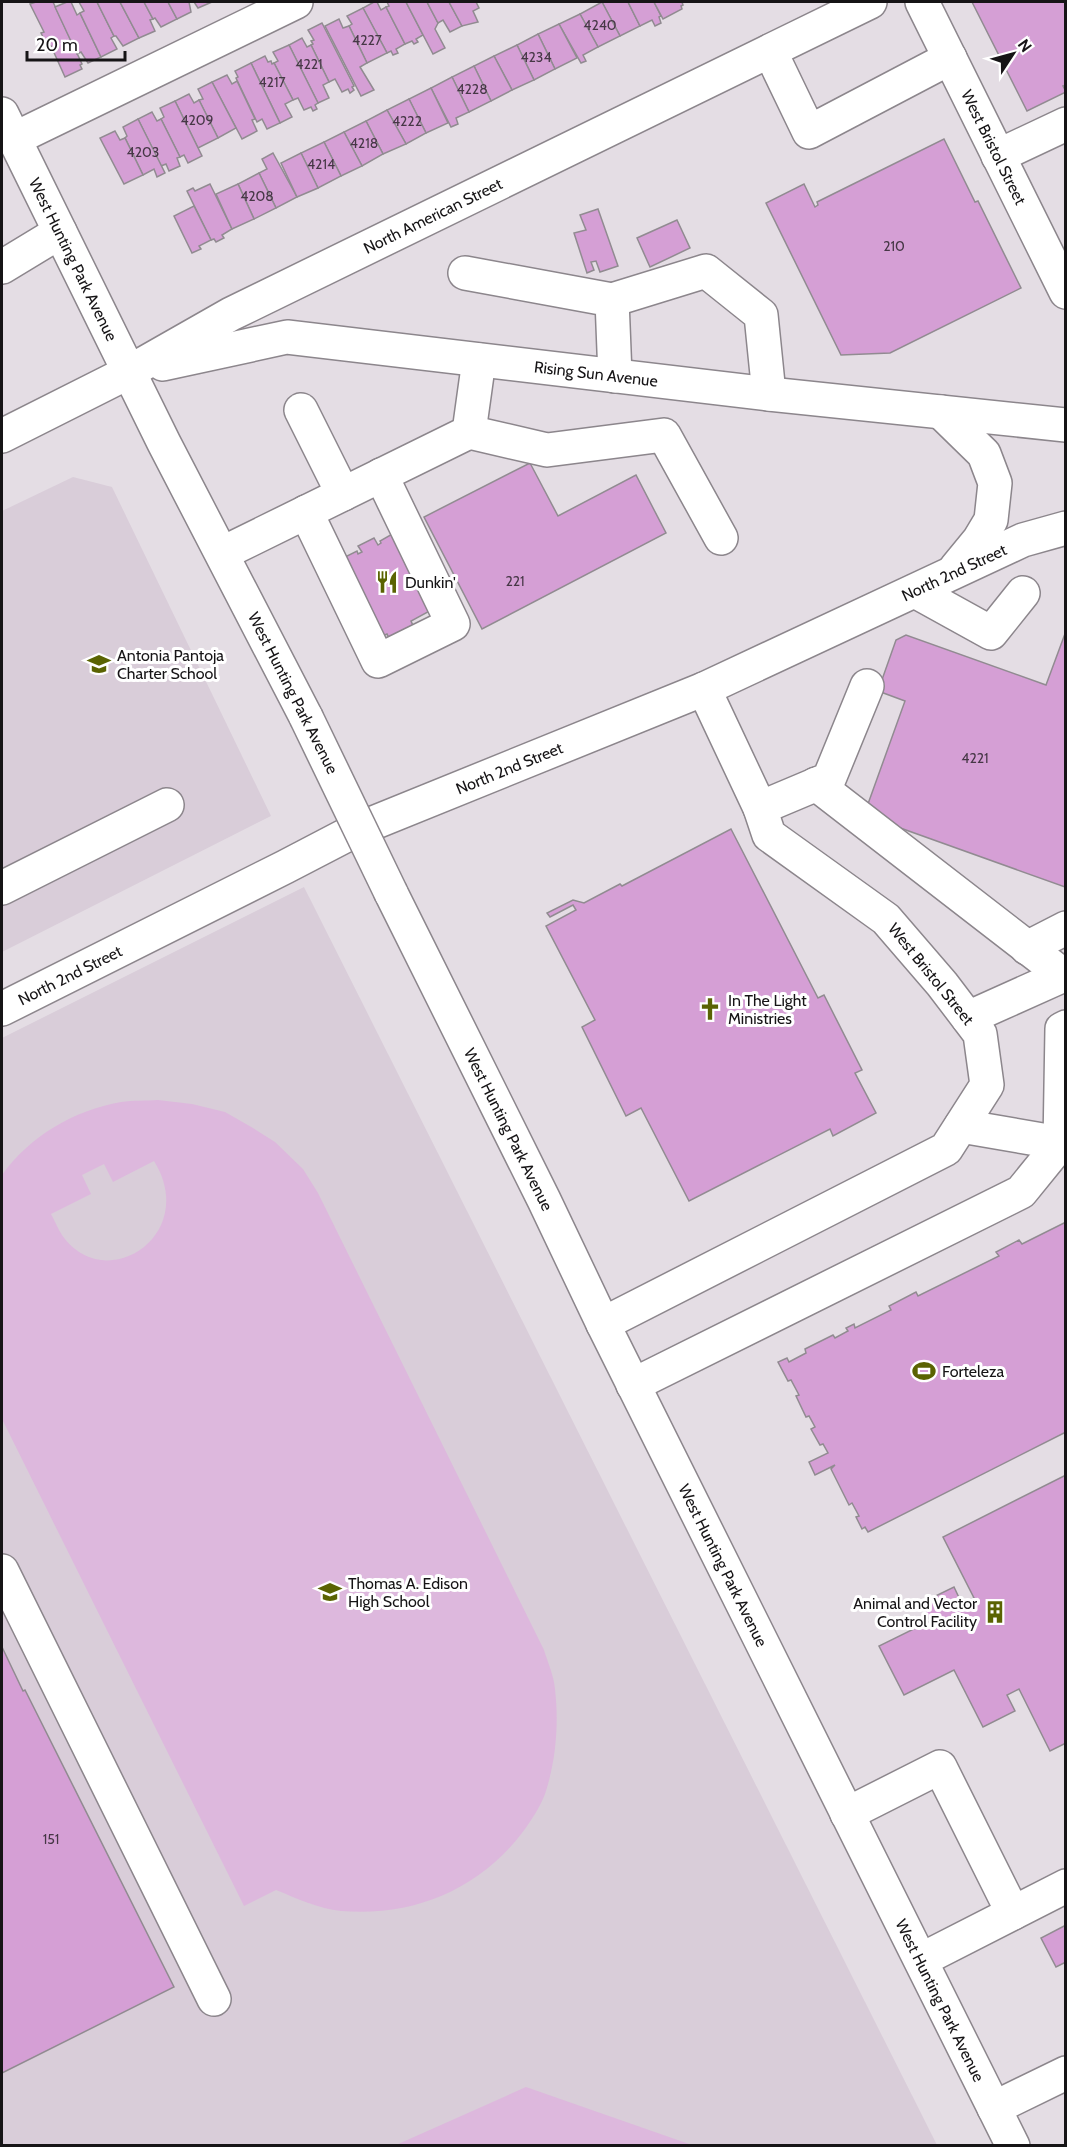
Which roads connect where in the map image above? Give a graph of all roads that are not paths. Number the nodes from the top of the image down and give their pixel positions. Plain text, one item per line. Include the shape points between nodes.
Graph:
1 (296, 2) edge
2 (870, 2) edge
3 (922, 2) edge
4 (770, 51) junction
5 (950, 58) junction
6 (1065, 124) edge
7 (9, 141) edge
8 (998, 156) junction
9 (60, 232) junction
10 (3, 262) edge
11 (465, 273) dead end
12 (1065, 292) edge
13 (612, 300) junction
14 (479, 360) junction
15 (129, 372) junction
16 (615, 376) junction
17 (769, 394) junction
18 (301, 411) dead end
19 (941, 412) junction
20 (1065, 424) edge
21 (469, 432) junction
22 (2, 436) edge
23 (381, 475) junction
24 (343, 494) junction
25 (306, 512) junction
26 (1065, 512) edge
27 (1065, 528) edge
28 (721, 538) dead end
29 (1023, 540) junction
30 (223, 553) junction
31 (952, 572) junction
32 (915, 591) junction
33 (1023, 593) dead end
34 (867, 686) dead end
35 (704, 689) junction
36 (816, 784) junction
37 (167, 805) dead end
38 (760, 808) junction
39 (2, 888) edge
40 (1065, 928) edge
41 (1027, 948) junction
42 (1064, 975) edge
43 (2, 1007) edge
44 (968, 1018) junction
45 (1065, 1027) edge
46 (961, 1126) junction
47 (1063, 1144) edge
48 (603, 1324) junction
49 (633, 1385) junction
50 (2, 1571) edge
51 (847, 1814) junction
52 (1065, 1886) edge
53 (1013, 1913) junction
54 (921, 1960) junction
55 (214, 1999) dead end
56 (1065, 2073) edge
57 (994, 2108) junction
58 (1013, 2145) edge

1 - 7 street
2 - 4 street, North American Street
3 - 5 street, West Bristol Street
4 - 5 street via 809,132
4 - 15 street, North American Street via 231,314
5 - 8 street, West Bristol Street
6 - 8 street
7 - 9 street, West Hunting Park Avenue
8 - 12 street, West Bristol Street
9 - 10 street
9 - 15 street, West Hunting Park Avenue
11 - 13 street
13 - 16 street
13 - 17 street via 706,271 761,315
14 - 15 street, Rising Sun Avenue via 287,337
14 - 16 street, Rising Sun Avenue
14 - 21 street
15 - 22 street, North American Street
15 - 30 street, West Hunting Park Avenue
16 - 17 street, Rising Sun Avenue
17 - 19 street, Rising Sun Avenue
18 - 24 street
19 - 20 street, Rising Sun Avenue
19 - 31 street via 984,454 995,483 991,520
21 - 23 street
21 - 28 street via 547,450 664,435
23 - 24 street
23 - 25 street via 453,624 442,630 378,661
24 - 25 street
25 - 30 street
26 - 29 street, North 2nd Street
27 - 29 street, North 2nd Street
29 - 31 street, North 2nd Street
30 - 48 street, West Hunting Park Avenue, bridge
31 - 32 street, North 2nd Street
32 - 33 street via 991,633
32 - 35 street, North 2nd Street
34 - 36 street via 829,779
35 - 38 street, West Bristol Street
35 - 43 street, North 2nd Street via 356,830
36 - 38 street
36 - 41 street
37 - 39 street
38 - 44 street, West Bristol Street via 769,835 886,919
40 - 41 street
41 - 42 street
42 - 44 street
44 - 46 street, West Bristol Street via 980,1034 987,1085
45 - 47 street
46 - 47 street
46 - 48 street, West Bristol Street via 946,1149
47 - 49 street via 1021,1192
48 - 49 street, West Hunting Park Avenue
49 - 51 street, West Hunting Park Avenue
50 - 55 street
51 - 53 street via 940,1767
51 - 54 street, West Hunting Park Avenue
52 - 53 street
53 - 54 street
54 - 57 street, West Hunting Park Avenue
56 - 57 street
57 - 58 street, West Hunting Park Avenue

